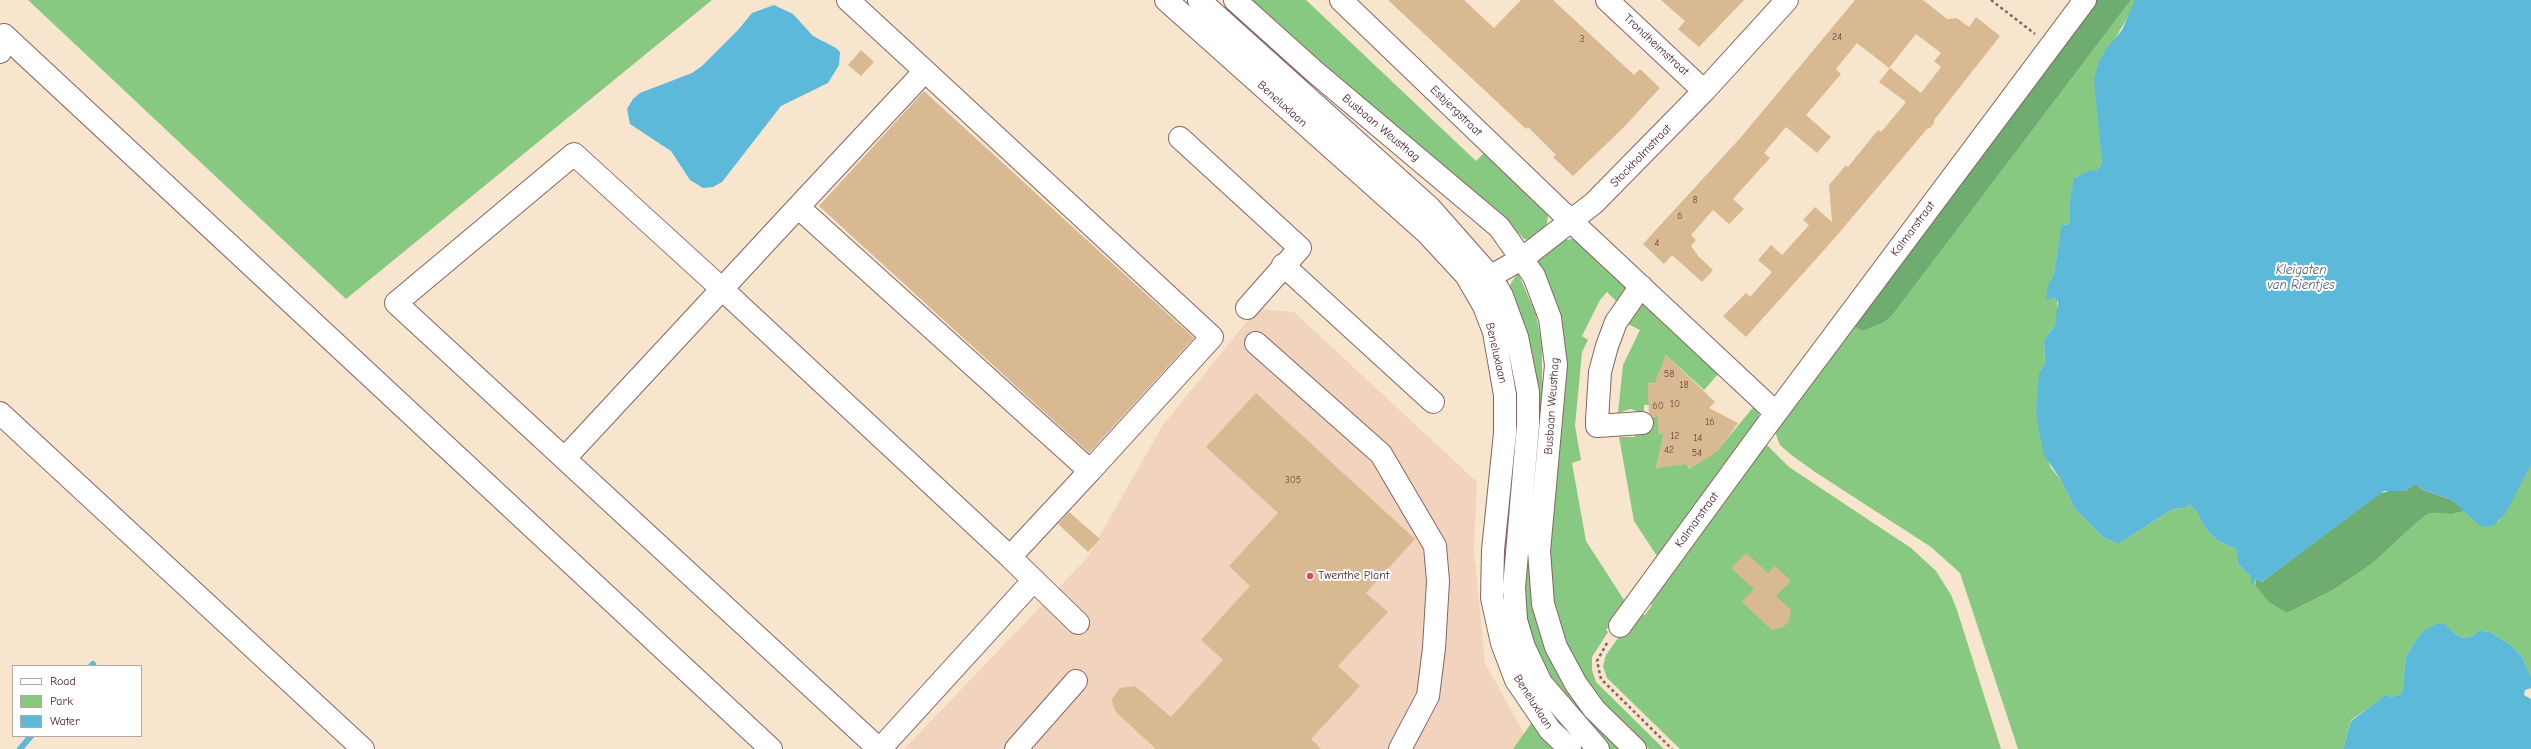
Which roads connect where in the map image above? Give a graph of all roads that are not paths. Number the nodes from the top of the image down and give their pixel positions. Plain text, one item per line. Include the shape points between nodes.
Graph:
1 (848, 0) edge
2 (1166, 0) edge
3 (1198, 0) edge
4 (1235, 0) edge
5 (1341, 0) edge
6 (1607, 0) edge
7 (1787, 0) edge
8 (2085, 0) edge
9 (0, 52) edge
10 (925, 71) junction
11 (1704, 91) junction
12 (1180, 138) dead end
13 (798, 207) junction
14 (1572, 222) junction
15 (1523, 258) junction
16 (1283, 265) junction
17 (1482, 281) junction
18 (1640, 286) junction
19 (722, 289) junction
20 (1247, 308) dead end
21 (1256, 343) dead end
22 (1433, 402) dead end
23 (0, 413) edge
24 (1776, 413) junction
25 (1642, 423) dead end
26 (564, 458) junction
27 (1090, 471) junction
28 (1010, 557) junction
29 (1034, 580) junction
30 (1078, 623) dead end
31 (1620, 626) road end
32 (1076, 681) dead end
33 (363, 749) edge
34 (770, 749) edge
35 (879, 749) edge
36 (1016, 749) edge
37 (1400, 749) edge
38 (1570, 749) edge
39 (1598, 749) edge
40 (1635, 749) edge

1 - 10 street
2 - 17 street, Beneluxlaan via 1427,233 1466,275
3 - 17 street, Beneluxlaan via 1430,208
4 - 15 street, Busbaan Weusthag via 1315,72 1499,227
5 - 14 street, Esbjergstraat
6 - 11 street, Trondheimstraat
7 - 11 street, Stockholmstraat
8 - 24 street, Kalmarstraat
9 - 34 street via 4,35
10 - 13 street
10 - 27 street via 1212,337
11 - 14 street, Stockholmstraat via 1594,203
12 - 16 street via 1300,248
13 - 19 street
13 - 27 street
14 - 15 street, Stockholmstraat
14 - 18 street
15 - 17 street, Stockholmstraat
15 - 40 street, Busbaan Weusthag via 1546,304 1556,360 1539,551 1544,610 1556,646 1576,684 1594,709
16 - 20 street
16 - 22 street
17 - 38 street, Beneluxlaan via 1484,306 1494,332 1505,395 1504,449 1493,550 1492,598 1502,643 1516,680 1550,730
17 - 39 street, Beneluxlaan via 1511,317 1524,365 1528,392 1528,425 1514,588 1516,620 1524,647 1541,682
18 - 24 street
18 - 25 street via 1616,322 1607,346 1600,372 1597,426
19 - 26 street
19 - 26 street via 574,154 396,303
19 - 28 street
21 - 37 street via 1381,454 1435,546 1438,581 1428,696
23 - 33 street
24 - 31 street, Kalmarstraat
26 - 35 street
27 - 28 street
28 - 29 street
29 - 30 street
29 - 35 street
32 - 36 street

